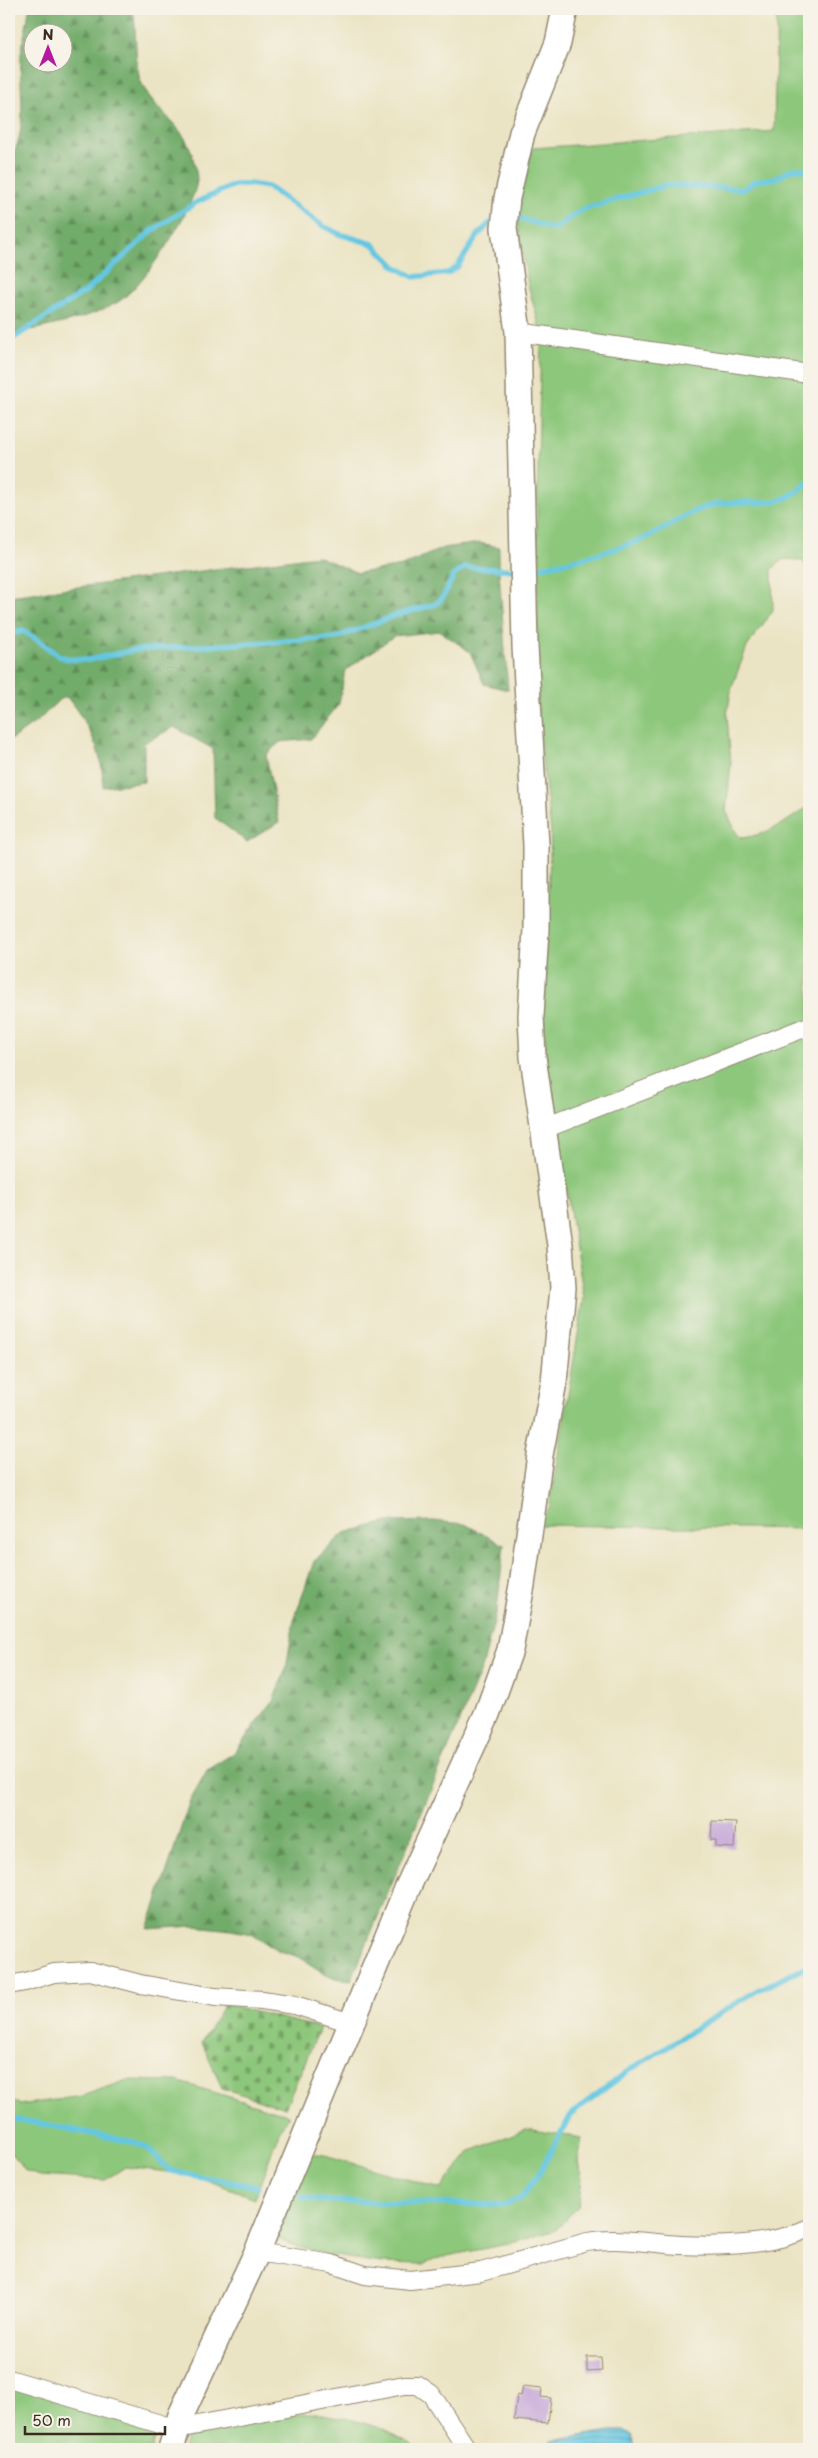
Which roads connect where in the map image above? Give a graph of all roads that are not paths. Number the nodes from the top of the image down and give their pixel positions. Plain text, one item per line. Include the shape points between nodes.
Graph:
1 (565, 9) edge
2 (518, 332) junction
3 (809, 374) edge
4 (809, 1026) edge
5 (544, 1129) junction
6 (9, 1985) edge
7 (351, 2023) junction
8 (809, 2228) edge
9 (257, 2252) junction
10 (9, 2379) edge
11 (174, 2439) edge
12 (467, 2449) edge

1 - 2 main road via 558,43 522,133 507,198 504,228
2 - 3 street
2 - 5 main road via 525,646 536,845 536,929 530,1016
4 - 5 street
5 - 7 main road via 563,1288 554,1382 510,1650 487,1714 407,1889
6 - 7 street via 54,1973 90,1971 140,1984 215,1997 295,2005
7 - 9 main road
8 - 9 street via 772,2240 731,2244 679,2245 604,2239 481,2272 410,2280 365,2275 332,2264
9 - 11 main road via 181,2415
10 - 11 street
11 - 12 street via 413,2384 424,2387 431,2394

